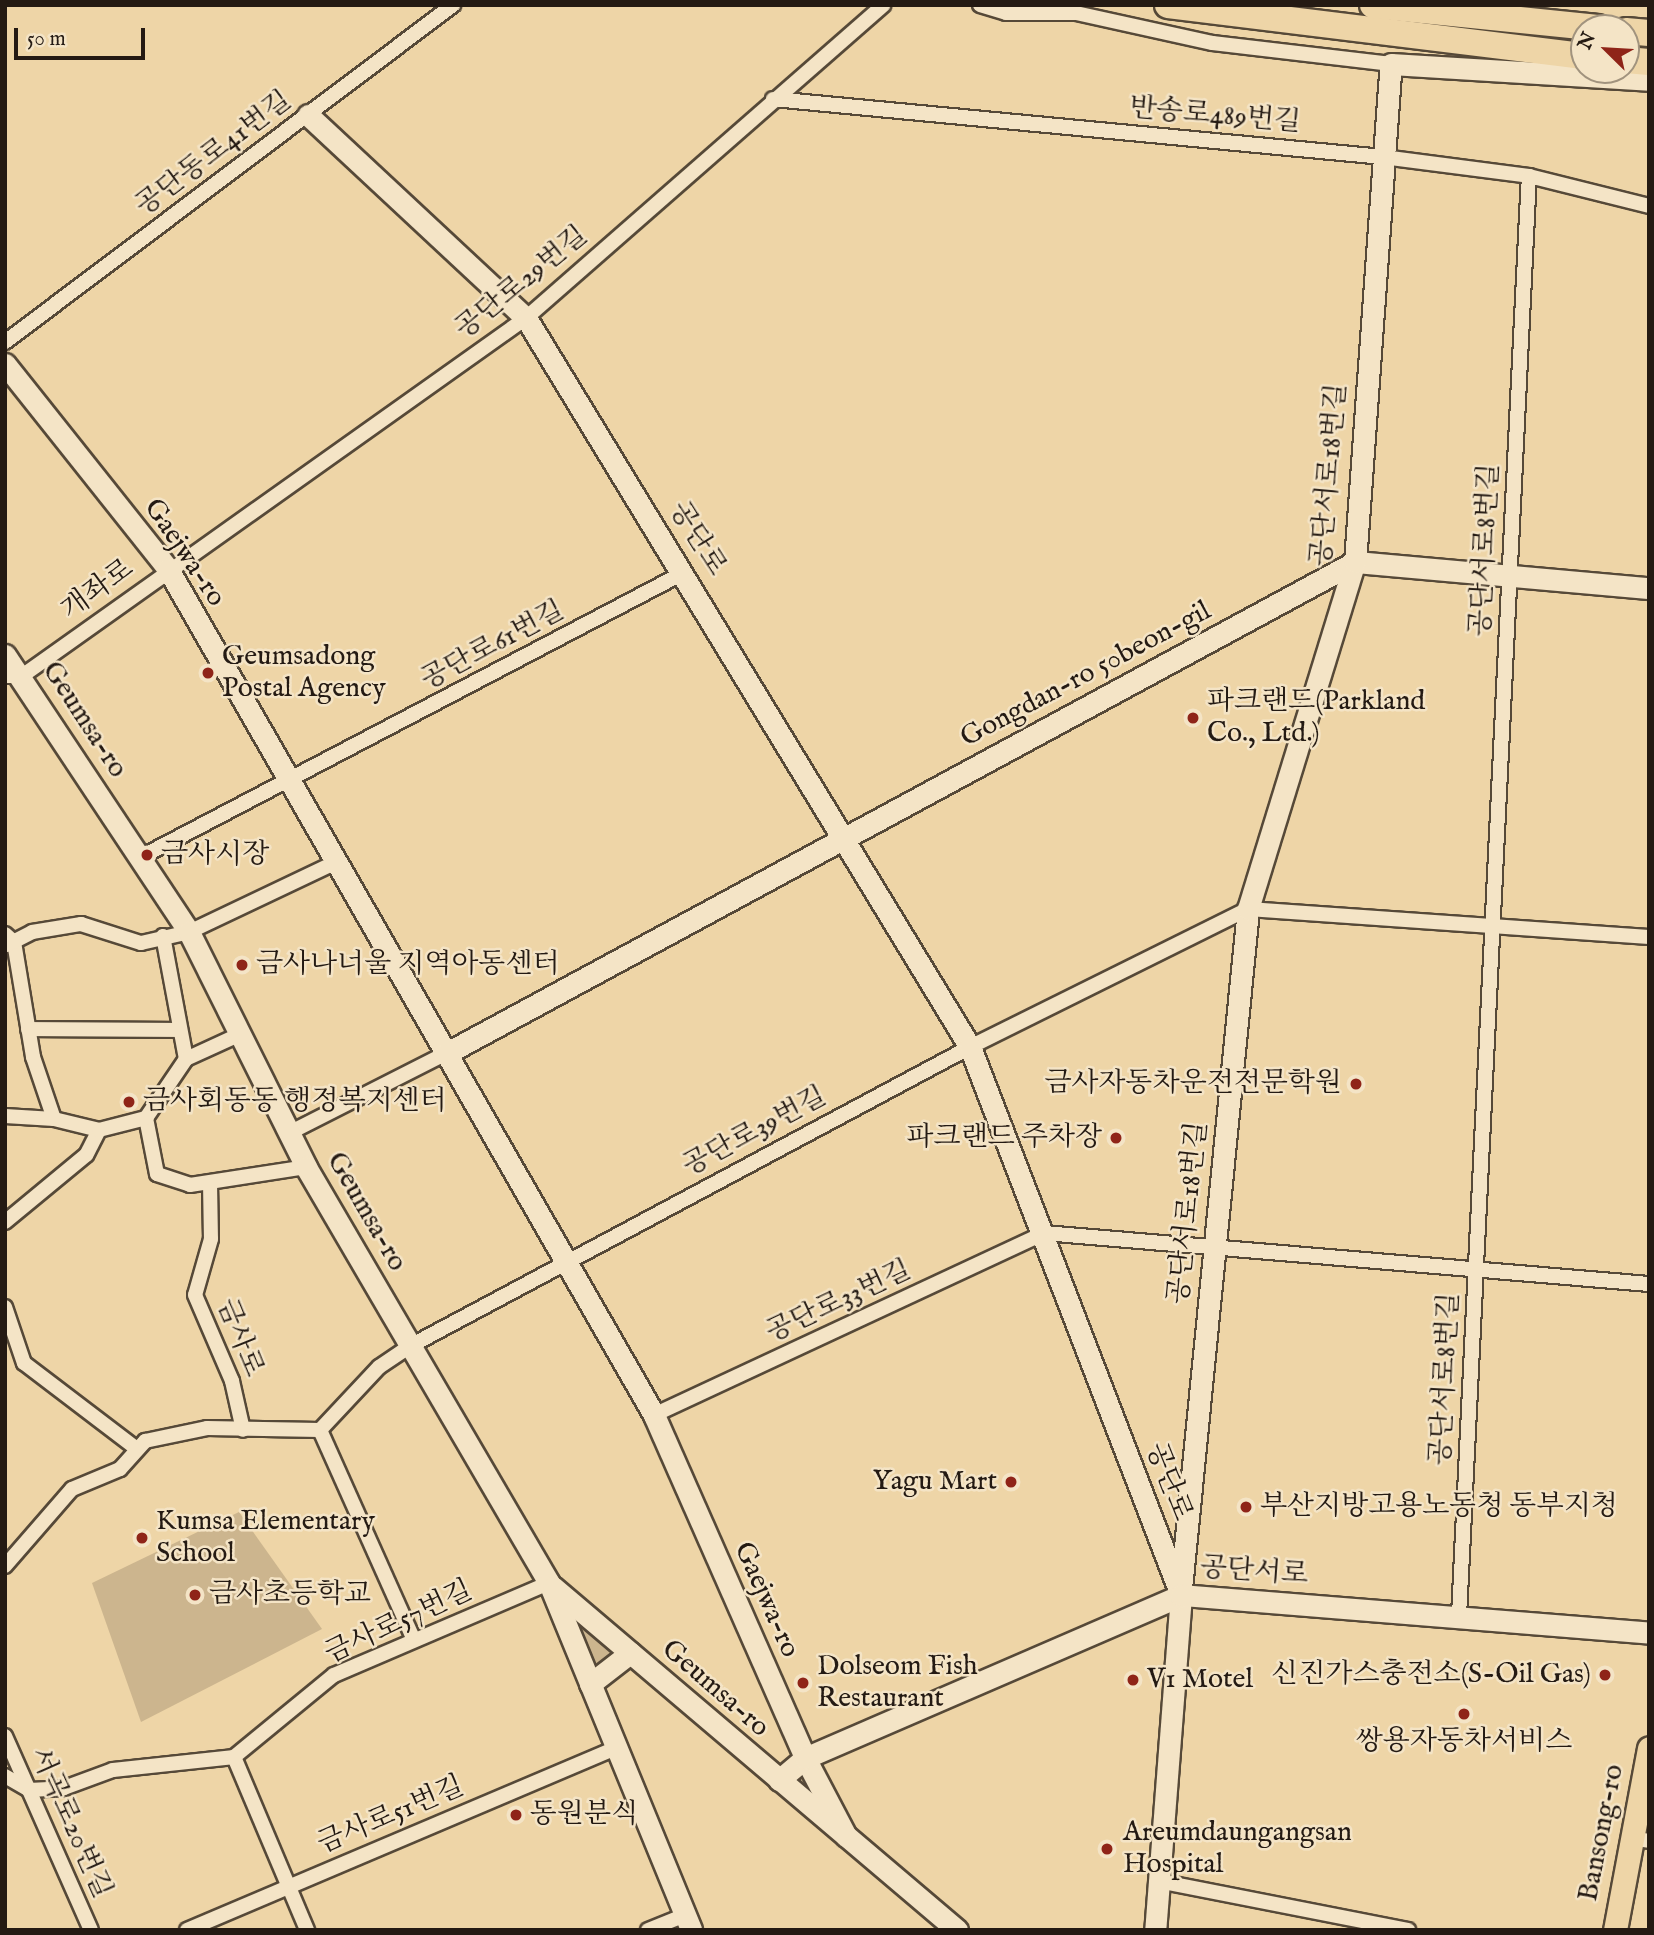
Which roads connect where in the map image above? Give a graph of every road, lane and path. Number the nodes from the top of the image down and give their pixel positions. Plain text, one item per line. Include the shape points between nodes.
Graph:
1 (453, 5) edge
2 (883, 5) edge
3 (980, 5) edge
4 (1168, 5) edge
5 (1373, 5) edge
6 (1570, 25) edge
7 (1570, 54) edge
8 (1391, 64) junction
9 (1649, 80) edge
10 (773, 99) junction
11 (308, 115) junction
12 (1383, 157) junction
13 (1529, 176) junction
14 (1649, 206) edge
15 (526, 318) junction
16 (5, 342) edge
17 (5, 363) edge
18 (1355, 562) junction
19 (169, 569) junction
20 (685, 572) junction
21 (1510, 576) junction
22 (1649, 588) edge
23 (5, 655) edge
24 (14, 676) edge
25 (287, 783) junction
26 (844, 838) junction
27 (141, 857) junction
28 (334, 863) junction
29 (1248, 909) junction
30 (1493, 926) junction
31 (189, 932) junction
32 (163, 936) junction
33 (1649, 937) edge
34 (8, 940) edge
35 (28, 1029) junction
36 (178, 1030) junction
37 (236, 1036) junction
38 (970, 1047) junction
39 (445, 1054) junction
40 (186, 1059) junction
41 (5, 1116) edge
42 (146, 1118) junction
43 (54, 1119) junction
44 (99, 1130) junction
45 (289, 1133) junction
46 (306, 1167) junction
47 (210, 1183) junction
48 (5, 1222) edge
49 (1044, 1233) junction
50 (1213, 1247) junction
51 (563, 1261) junction
52 (1476, 1271) junction
53 (1649, 1284) edge
54 (5, 1307) edge
55 (11, 1337) edge
56 (412, 1345) junction
57 (654, 1415) junction
58 (243, 1430) junction
59 (320, 1430) junction
60 (137, 1449) junction
61 (5, 1566) edge
62 (549, 1583) junction
63 (1181, 1595) junction
64 (1459, 1616) junction
65 (1649, 1633) edge
66 (413, 1638) junction
67 (630, 1653) junction
68 (590, 1684) junction
69 (5, 1736) edge
70 (615, 1748) junction
71 (1649, 1748) edge
72 (234, 1757) junction
73 (804, 1758) junction
74 (5, 1776) edge
75 (779, 1780) junction
76 (29, 1790) junction
77 (846, 1836) junction
78 (1640, 1839) edge
79 (1158, 1881) junction
80 (289, 1885) junction
81 (688, 1922) edge
82 (91, 1930) edge
83 (187, 1930) edge
84 (307, 1930) edge
85 (648, 1930) edge
86 (957, 1930) edge
87 (1155, 1930) edge
88 (1408, 1930) edge
89 (1615, 1930) edge

1 - 11 street, 공단동로41번길
2 - 10 street, 공단로29번길
3 - 8 street via 1006,13 1076,13 1213,43
4 - 7 highway
5 - 6 highway
8 - 9 street
8 - 12 street, 공단서로18번길
10 - 12 street, 반송로489번길
10 - 15 street, 공단로29번길
11 - 15 street, 공단로
11 - 16 street, 공단동로41번길
12 - 13 street, 반송로489번길
12 - 18 street, 공단서로18번길
13 - 14 street, 반송로489번길
13 - 21 street, 공단서로8번길
15 - 19 street, 공단로29번길
15 - 20 street, 공단로
17 - 19 street, Gaejwa-ro
18 - 21 street
18 - 26 street, Gongdan-ro 50beon-gil
18 - 29 street, 공단서로18번길
19 - 24 street, 개좌로
19 - 25 street, Gaejwa-ro
20 - 25 street, 공단로61번길
20 - 26 street, 공단로
21 - 22 street
21 - 30 street, 공단서로8번길
23 - 24 street, Geumsa-ro
24 - 27 street, Geumsa-ro
25 - 27 street
25 - 28 street, Gaejwa-ro
26 - 38 street, 공단로
26 - 39 street, Gongdan-ro 50beon-gil
27 - 31 street, Geumsa-ro
28 - 31 street
28 - 39 street, Gaejwa-ro
29 - 30 street
29 - 38 street
29 - 50 street, 공단서로18번길
30 - 33 street
30 - 52 street, 공단서로8번길
31 - 32 street
31 - 37 street, Geumsa-ro
32 - 34 street via 141,943 81,924
32 - 36 street
34 - 35 street
35 - 36 street
35 - 43 street
36 - 40 street
37 - 40 street
37 - 45 street, Geumsa-ro
38 - 49 street, 공단로
38 - 51 street, 공단로39번길
39 - 45 street
39 - 51 street, Gaejwa-ro
40 - 42 street
41 - 43 street
42 - 44 street
42 - 47 street via 157,1174 190,1185
43 - 44 street
44 - 48 street via 86,1155
45 - 46 street, Geumsa-ro
46 - 47 street
46 - 56 street, Geumsa-ro
47 - 58 street, 금사로 via 211,1239 195,1295 232,1381
49 - 50 street
49 - 57 street, 공단로33번길
49 - 63 street, 공단로
50 - 52 street, 공단서로8번길
50 - 63 street, 공단서로18번길
51 - 56 street
51 - 57 street, Gaejwa-ro
52 - 53 street, 공단서로8번길
52 - 64 street, 공단서로8번길
54 - 55 street
55 - 60 street via 24,1363
56 - 59 street via 379,1367
56 - 62 street, Geumsa-ro
57 - 73 street, Gaejwa-ro
58 - 59 street
58 - 60 street via 173,1431
59 - 66 street
60 - 61 street via 120,1469 72,1489
62 - 66 street, 금사로57번길
62 - 67 street, Geumsa-ro
62 - 68 street, Geumsa-ro
63 - 64 street, 공단서로
63 - 73 street, 공단서로
63 - 79 street, 공단로
64 - 65 street, 공단서로
66 - 72 street, 금사로57번길 via 334,1675
67 - 68 street
67 - 75 street, Geumsa-ro
68 - 70 street, Geumsa-ro
69 - 76 street, 서곡로20번길
70 - 80 street, 금사로51번길
70 - 81 street, Geumsa-ro
71 - 78 main road, Bansong-ro
72 - 76 street via 113,1770 64,1788
72 - 80 street
73 - 75 street, 공단서로
73 - 77 street, Gaejwa-ro
74 - 76 street
75 - 77 street, Geumsa-ro
76 - 82 street, 서곡로20번길
77 - 86 street, Gaejwa-ro
78 - 89 main road, Bansong-ro
79 - 87 street, 공단로
79 - 88 street
80 - 83 street, 금사로51번길
80 - 84 street
81 - 85 street

